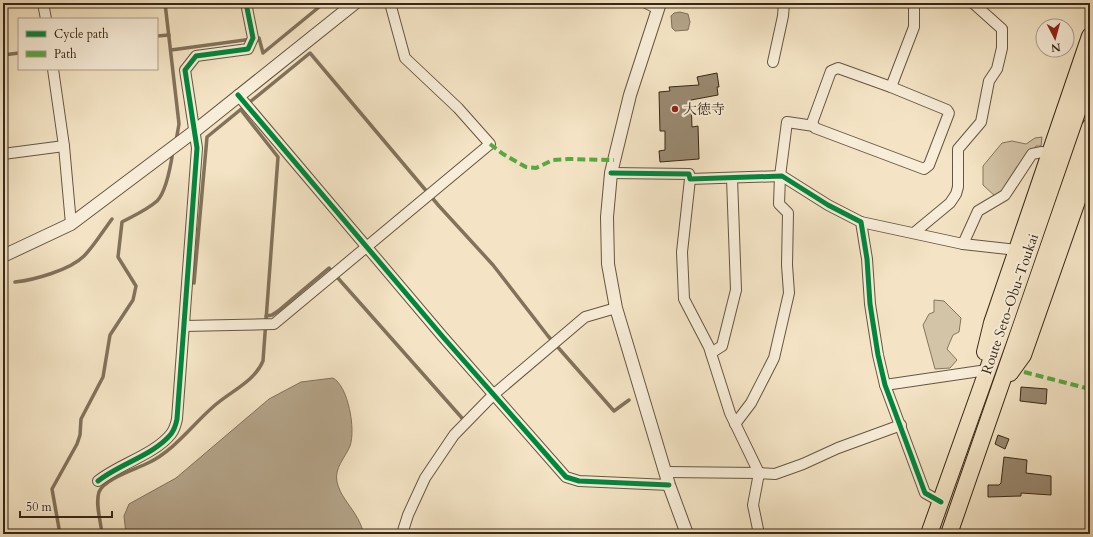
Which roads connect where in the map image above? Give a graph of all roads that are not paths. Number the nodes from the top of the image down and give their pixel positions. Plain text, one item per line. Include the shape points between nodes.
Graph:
1 (43, 3) edge
2 (246, 3) edge
3 (355, 3) edge
4 (390, 3) edge
5 (646, 3) edge
6 (784, 3) edge
7 (914, 3) edge
8 (973, 3) edge
9 (659, 6) edge
10 (46, 18) edge
11 (1090, 36) edge
12 (772, 62) dead end
13 (53, 70) edge
14 (1090, 75) edge
15 (891, 87) junction
16 (238, 95) junction
17 (814, 126) junction
18 (1090, 127) edge
19 (196, 130) junction
20 (64, 146) junction
21 (3, 154) edge
22 (1050, 154) junction
23 (1089, 168) edge
24 (611, 173) junction
25 (780, 176) junction
26 (732, 178) junction
27 (690, 179) junction
28 (860, 222) junction
29 (72, 224) junction
30 (915, 232) junction
31 (963, 244) junction
32 (366, 246) junction
33 (1017, 250) junction
34 (3, 256) edge
35 (616, 308) junction
36 (184, 326) junction
37 (711, 353) junction
38 (987, 370) junction
39 (885, 385) junction
40 (998, 389) junction
41 (493, 395) junction
42 (735, 424) junction
43 (901, 425) junction
44 (666, 472) junction
45 (759, 473) junction
46 (98, 481) dead end
47 (669, 485) junction
48 (941, 502) junction
49 (402, 534) edge
50 (687, 534) edge
51 (759, 534) edge
52 (930, 534) edge
53 (949, 534) edge

1 - 10 street
2 - 19 street via 253,38 248,49 196,56 185,70
3 - 16 street
4 - 32 street via 405,58 458,108 490,144
5 - 9 street
6 - 12 street
7 - 15 street via 914,27
8 - 30 street via 1002,29 1002,48 997,69 989,81 981,122 958,149 956,194 950,203
9 - 24 street via 630,95
11 - 22 main road
13 - 20 street
14 - 38 main road, Route Seto-Obu-Toukai
15 - 17 street via 838,68 831,71 812,123
15 - 17 street via 949,113 929,165 924,169
16 - 19 street
16 - 32 street
17 - 25 street via 787,122
18 - 40 main road, Route Seto-Obu-Toukai
19 - 29 street
19 - 36 street via 198,148
20 - 21 street
20 - 29 street
22 - 31 street via 1032,154 1005,194 978,211
22 - 33 main road
23 - 40 main road via 1023,355
24 - 27 street via 683,173 689,174
24 - 35 street via 607,217 608,264
25 - 26 street
25 - 28 street
25 - 42 street via 779,204 788,213 789,293 770,370
26 - 27 street
26 - 37 street via 736,290 722,346
27 - 37 street via 682,252 684,299
28 - 30 street
28 - 39 street via 867,259 870,304
29 - 34 street
30 - 31 street
31 - 33 street
32 - 36 street via 274,324
32 - 41 street
33 - 38 main road via 992,323 985,353
35 - 41 street via 585,317
35 - 44 street
36 - 46 street via 177,419 172,433 163,442 110,471
37 - 42 street
38 - 39 street
38 - 48 main road, Route Seto-Obu-Toukai
39 - 43 street
40 - 53 main road, Route Seto-Obu-Toukai
41 - 47 street via 566,477 579,482
41 - 49 street via 454,435 430,472 408,515
42 - 45 street
43 - 45 street via 775,474
43 - 48 street via 924,493
44 - 45 street
44 - 47 street
45 - 51 street via 753,505
47 - 50 street
48 - 52 main road, Route Seto-Obu-Toukai

